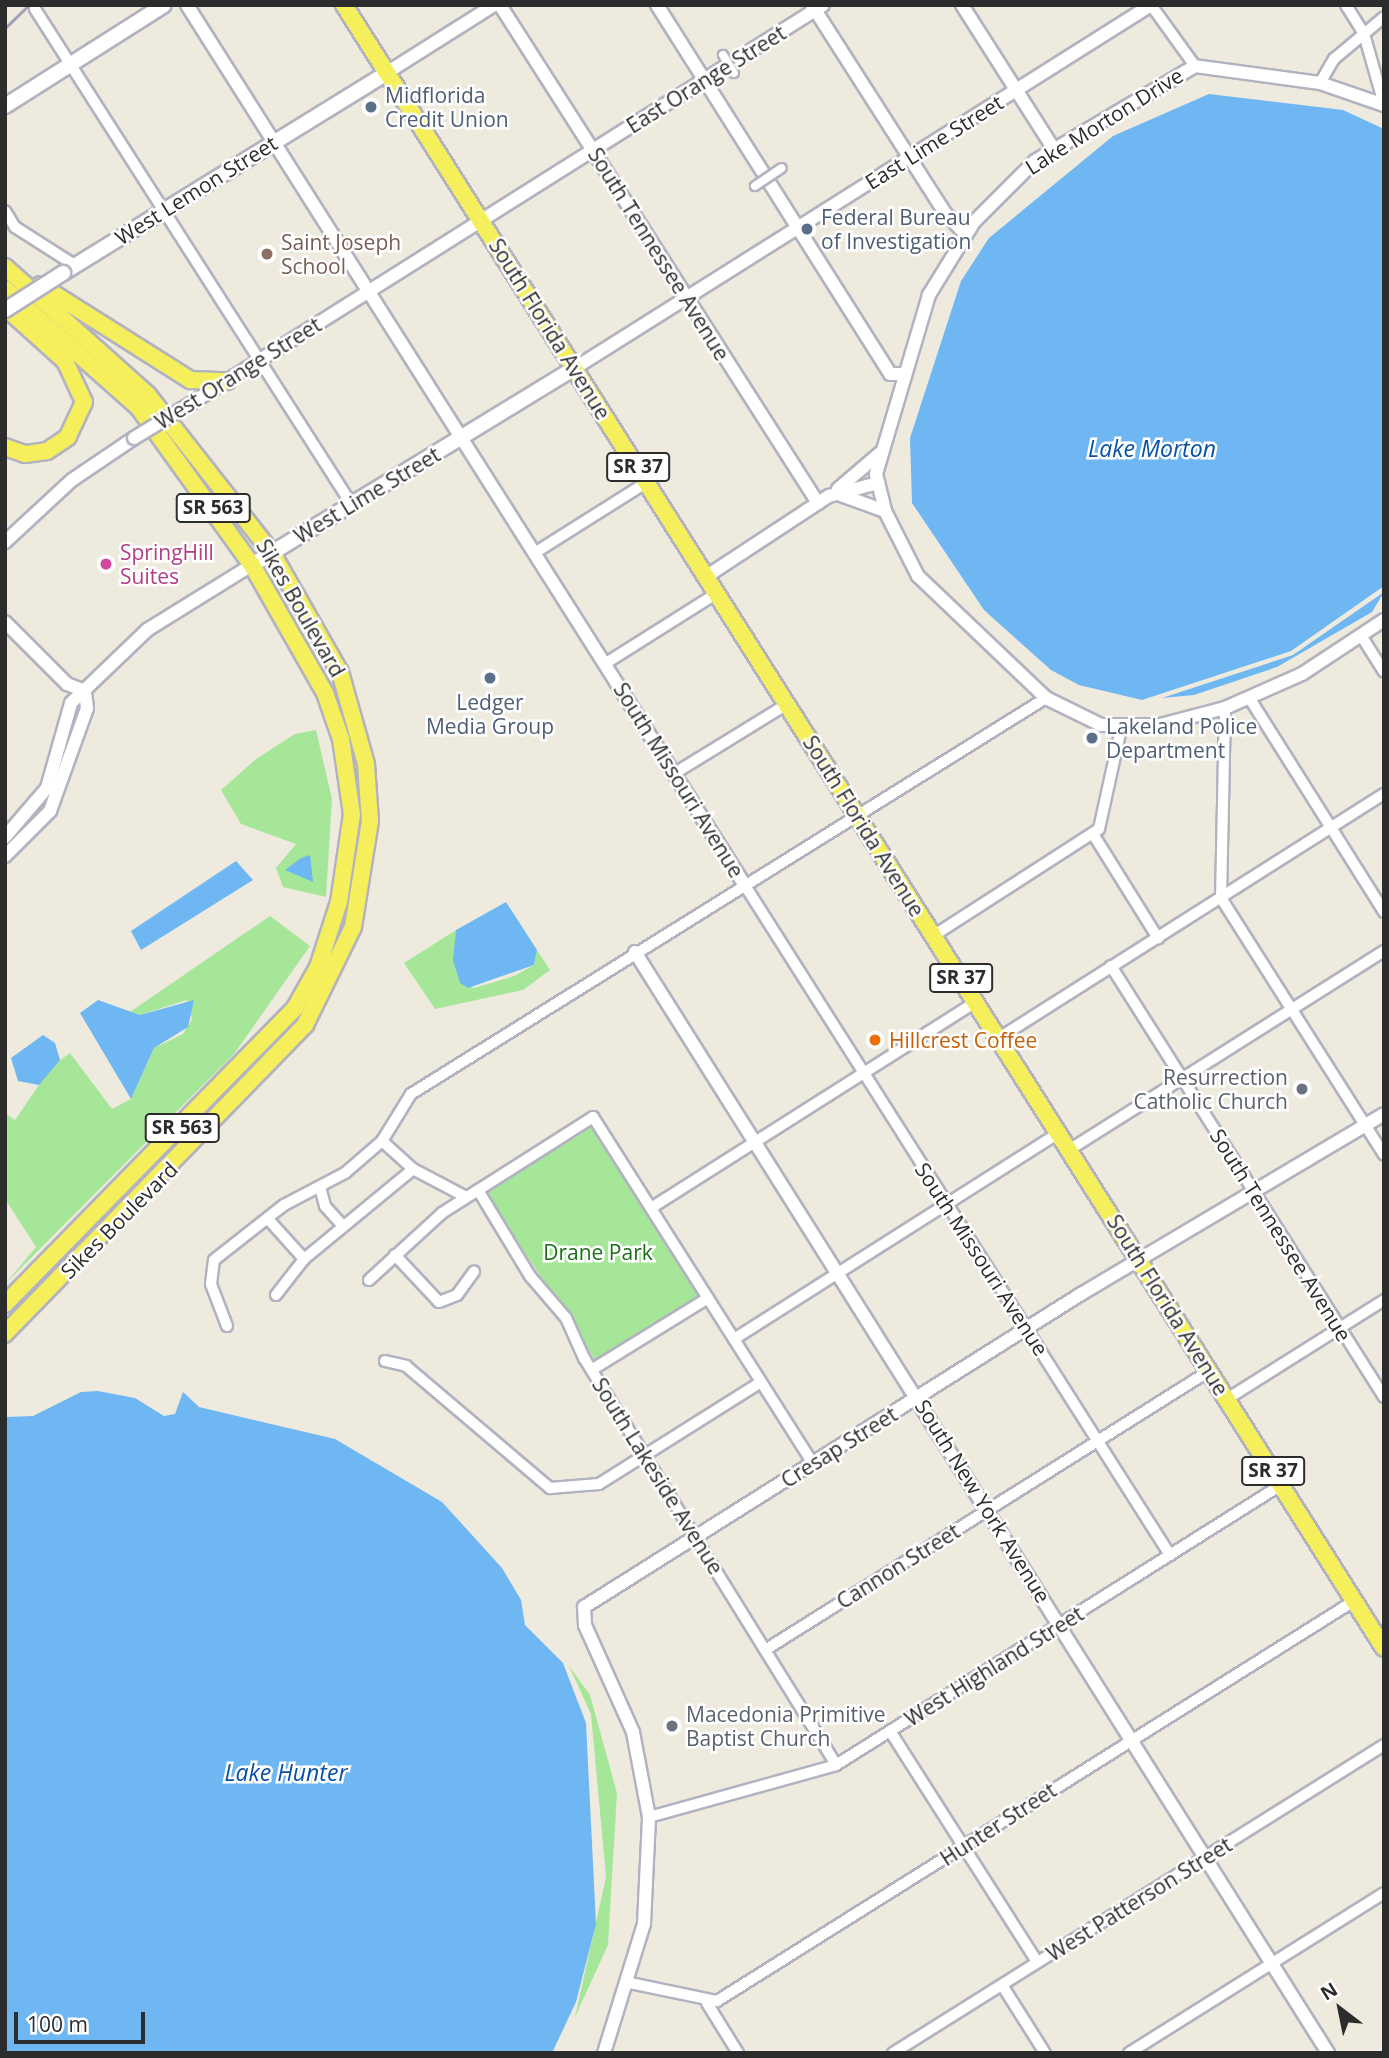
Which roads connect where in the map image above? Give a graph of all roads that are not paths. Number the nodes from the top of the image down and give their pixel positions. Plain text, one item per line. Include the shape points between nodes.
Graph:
1 (164, 5) edge
2 (187, 5) edge
3 (344, 5) edge
4 (494, 5) edge
5 (500, 5) edge
6 (657, 5) edge
7 (962, 5) edge
8 (1151, 5) edge
9 (1346, 5) edge
10 (817, 7) edge
11 (35, 9) dead end
12 (1384, 17) edge
13 (1364, 34) junction
14 (723, 55) dead end
15 (70, 65) junction
16 (1195, 66) junction
17 (388, 72) junction
18 (734, 73) dead end
19 (704, 79) junction
20 (1320, 83) junction
21 (1016, 90) junction
22 (1384, 105) edge
23 (5, 106) edge
24 (274, 141) junction
25 (1053, 148) junction
26 (593, 150) junction
27 (910, 159) junction
28 (782, 168) dead end
29 (755, 186) dead end
30 (164, 210) junction
31 (5, 211) edge
32 (482, 220) junction
33 (799, 227) junction
34 (965, 234) junction
35 (5, 265) edge
36 (69, 269) junction
37 (5, 289) edge
38 (369, 291) junction
39 (687, 298) junction
40 (5, 308) edge
41 (260, 360) junction
42 (575, 368) junction
43 (901, 374) junction
44 (227, 381) junction
45 (463, 436) junction
46 (5, 447) edge
47 (880, 453) junction
48 (647, 482) junction
49 (878, 483) junction
50 (830, 496) junction
51 (818, 503) junction
52 (352, 505) junction
53 (885, 511) junction
54 (5, 542) edge
55 (536, 552) junction
56 (272, 553) junction
57 (252, 565) junction
58 (707, 576) junction
59 (717, 593) junction
60 (1384, 620) edge
61 (8, 625) edge
62 (1362, 637) junction
63 (606, 663) junction
64 (1384, 672) edge
65 (85, 691) junction
66 (1046, 698) junction
67 (1250, 699) junction
68 (787, 704) junction
69 (1225, 708) junction
70 (1121, 729) junction
71 (675, 773) junction
72 (1384, 794) edge
73 (352, 814) junction
74 (857, 815) junction
75 (1331, 828) junction
76 (1093, 834) junction
77 (5, 837) edge
78 (5, 856) edge
79 (744, 884) junction
80 (1221, 898) junction
81 (1384, 912) edge
82 (335, 916) junction
83 (355, 919) junction
84 (933, 936) junction
85 (1158, 937) junction
86 (1384, 951) edge
87 (635, 952) junction
88 (1111, 966) junction
89 (322, 995) junction
90 (976, 1002) junction
91 (1292, 1009) junction
92 (999, 1038) junction
93 (862, 1072) junction
94 (1182, 1079) junction
95 (1384, 1114) edge
96 (1366, 1124) junction
97 (1059, 1133) junction
98 (382, 1141) junction
99 (755, 1142) junction
100 (1069, 1150) junction
101 (1384, 1154) edge
102 (412, 1169) junction
103 (320, 1186) junction
104 (478, 1190) junction
105 (1255, 1194) junction
106 (466, 1197) junction
107 (947, 1204) junction
108 (651, 1208) junction
109 (268, 1219) junction
110 (342, 1224) junction
111 (395, 1255) junction
112 (304, 1259) junction
113 (1140, 1261) junction
114 (474, 1272) dead end
115 (838, 1273) junction
116 (369, 1280) dead end
117 (276, 1295) dead end
118 (708, 1297) junction
119 (1384, 1300) edge
120 (5, 1304) edge
121 (227, 1326) dead end
122 (1027, 1328) junction
123 (1339, 1328) junction
124 (5, 1334) edge
125 (734, 1339) junction
126 (385, 1360) dead end
127 (593, 1369) junction
128 (1209, 1371) junction
129 (761, 1382) junction
130 (917, 1397) junction
131 (1384, 1397) edge
132 (1227, 1399) junction
133 (1097, 1441) junction
134 (646, 1456) junction
135 (813, 1463) junction
136 (1281, 1485) junction
137 (988, 1510) junction
138 (696, 1536) junction
139 (1170, 1555) junction
140 (1354, 1601) junction
141 (1059, 1625) junction
142 (1384, 1648) edge
143 (765, 1650) junction
144 (890, 1731) junction
145 (1131, 1741) junction
146 (1384, 1745) edge
147 (836, 1765) junction
148 (649, 1817) junction
149 (964, 1846) junction
150 (1205, 1857) junction
151 (1384, 1893) edge
152 (1037, 1962) junction
153 (1272, 1963) junction
154 (630, 1983) junction
155 (1002, 1985) junction
156 (707, 2003) junction
157 (604, 2053) edge
158 (738, 2053) edge
159 (894, 2053) edge
160 (1045, 2053) edge
161 (1129, 2053) edge
162 (1328, 2053) edge

1 - 15 main road
2 - 24 street, South Missouri Avenue
3 - 17 main road, South Florida Avenue / SR 37
4 - 17 street
5 - 26 street, South Tennessee Avenue
6 - 19 street
7 - 21 street
8 - 16 street
8 - 21 street, East Lime Street
9 - 13 street
10 - 19 street, East Orange Street
10 - 27 street
11 - 15 street
12 - 13 street
13 - 20 street via 1334,59
13 - 22 street
14 - 18 street, bridge
15 - 23 main road
15 - 30 street
16 - 20 street, Lake Morton Drive
16 - 25 street, Lake Morton Drive
17 - 24 main road, West Lemon Street
17 - 32 main road, South Florida Avenue / SR 37
19 - 26 street, East Orange Street
19 - 33 street
20 - 22 street, Lake Morton Drive
21 - 25 street
21 - 27 street, East Lime Street
24 - 30 main road, West Lemon Street
24 - 38 street, South Missouri Avenue
25 - 34 street, Lake Morton Drive via 994,198
26 - 32 street, East Orange Street
26 - 39 street, South Tennessee Avenue
27 - 33 street, East Lime Street
27 - 34 street
28 - 29 street, bridge
30 - 36 main road, West Lemon Street
30 - 41 street
31 - 36 street via 15,227
32 - 38 street, West Orange Street
32 - 42 main road, South Florida Avenue / SR 37
33 - 39 street, East Lime Street
33 - 43 street via 891,374
34 - 43 street, Lake Morton Drive via 929,296
35 - 44 main road via 190,380
35 - 56 main road, Sikes Boulevard / SR 563 via 148,395
36 - 40 main road, West Lemon Street, bridge
37 - 57 main road, Sikes Boulevard / SR 563 via 139,408
38 - 41 street, West Orange Street
38 - 45 street, South Missouri Avenue
39 - 42 street, East Lime Street
39 - 51 street, South Tennessee Avenue
40 - 46 main road via 65,361 84,402 68,437 47,452 25,454
41 - 44 street, West Orange Street
41 - 52 street
42 - 45 main road, West Lime Street
42 - 48 main road, South Florida Avenue / SR 37
43 - 47 street, Lake Morton Drive
44 - 54 street, West Orange Street, bridge via 72,480
45 - 52 main road, West Lime Street
45 - 55 street, South Missouri Avenue
47 - 49 street, Lake Morton Drive
47 - 50 street
48 - 55 street
48 - 58 main road, South Florida Avenue / SR 37
49 - 50 street
49 - 53 street, Lake Morton Drive
50 - 51 street
50 - 53 street via 850,494
51 - 58 street
52 - 56 main road, West Lime Street
53 - 66 street, Lake Morton Drive via 918,576
55 - 63 street, South Missouri Avenue
56 - 57 main road, West Lime Street
56 - 83 main road, Sikes Boulevard / SR 563 via 340,672 366,764 370,821
57 - 65 street, West Lime Street via 147,630
57 - 73 main road, Sikes Boulevard / SR 563 via 325,693 341,739
58 - 59 main road, South Florida Avenue / SR 37
59 - 63 street
59 - 68 main road, South Florida Avenue / SR 37
60 - 62 street, Lake Morton Drive
61 - 65 street via 66,684
62 - 64 street
62 - 67 street, Lake Morton Drive
63 - 71 street, South Missouri Avenue
65 - 77 street, West Lime Street via 71,703 47,788
65 - 78 street via 87,708 50,811
66 - 70 street, Lake Morton Drive via 1081,719
66 - 74 street
67 - 69 street, Lake Morton Drive
67 - 75 street
68 - 71 street
68 - 74 main road, South Florida Avenue / SR 37
69 - 70 street, Lake Morton Drive
69 - 80 street
70 - 76 street via 1100,829
71 - 79 street, South Missouri Avenue
72 - 75 street
73 - 82 main road, Sikes Boulevard / SR 563
73 - 83 main road
74 - 79 street
74 - 84 main road, South Florida Avenue / SR 37
75 - 80 street
75 - 81 street
76 - 84 street
76 - 85 street
79 - 87 street
79 - 93 street, South Missouri Avenue
80 - 85 street
80 - 91 street
82 - 89 main road via 338,938
82 - 120 main road, Sikes Boulevard / SR 563 via 318,967 264,1046
83 - 89 main road, Sikes Boulevard / SR 563
84 - 90 main road, South Florida Avenue / SR 37
85 - 88 street
86 - 91 street
87 - 98 street via 411,1094
87 - 99 street, South New York Avenue
88 - 92 street
88 - 94 street, South Tennessee Avenue
89 - 124 main road, Sikes Boulevard / SR 563 via 260,1077
90 - 92 main road, South Florida Avenue / SR 37
90 - 93 street
91 - 94 street
91 - 96 street
92 - 97 main road, South Florida Avenue / SR 37
93 - 99 street
93 - 107 street, South Missouri Avenue
94 - 100 street
94 - 105 street, South Tennessee Avenue
95 - 96 street, Cresap Street
96 - 101 street
96 - 105 street, Cresap Street
97 - 100 main road, South Florida Avenue / SR 37
97 - 107 street
98 - 102 street
98 - 103 street
99 - 108 street
99 - 115 street, South New York Avenue
100 - 113 main road, South Florida Avenue / SR 37
102 - 106 street
102 - 110 street
103 - 109 street
103 - 110 street via 325,1206
104 - 106 street
104 - 108 street via 593,1117
104 - 127 street, South Lakeside Avenue via 530,1276 556,1302
105 - 113 street, Cresap Street
105 - 123 street, South Tennessee Avenue
106 - 111 street
107 - 115 street
107 - 122 street, South Missouri Avenue
108 - 118 street
109 - 112 street
109 - 121 street via 212,1263 211,1284
110 - 112 street
111 - 114 street via 439,1302 457,1295
111 - 116 street
112 - 117 street
113 - 122 street, Cresap Street
113 - 128 main road, South Florida Avenue / SR 37
115 - 125 street
115 - 130 street, South New York Avenue
118 - 125 street
118 - 127 street
119 - 123 street
122 - 130 street, Cresap Street
122 - 133 street, South Missouri Avenue
123 - 131 street, South Tennessee Avenue
123 - 132 street
125 - 129 street
126 - 134 street via 406,1366 543,1486 592,1487
127 - 134 street, South Lakeside Avenue
128 - 132 main road, South Florida Avenue / SR 37
128 - 133 street, Cannon Street
129 - 134 street
129 - 135 street
130 - 135 street, Cresap Street
130 - 137 street, South New York Avenue
132 - 136 main road, South Florida Avenue / SR 37
133 - 137 street, Cannon Street
133 - 139 street, South Missouri Avenue
134 - 138 street, South Lakeside Avenue
135 - 138 street, Cresap Street
136 - 139 street, West Highland Street
136 - 140 main road, South Florida Avenue / SR 37
137 - 141 street, South New York Avenue
137 - 143 street, Cannon Street
138 - 143 street, South Lakeside Avenue
138 - 148 street, Cresap Street via 587,1605 582,1618 628,1717
139 - 141 street, West Highland Street
140 - 142 main road, South Florida Avenue / SR 37
140 - 145 street, Hunter Street
141 - 144 street, West Highland Street
141 - 145 street, South New York Avenue
143 - 147 street, South Lakeside Avenue
144 - 147 street, West Highland Street
144 - 149 street
145 - 149 street, Hunter Street
145 - 150 street, South New York Avenue
146 - 150 street, West Patterson Street
147 - 148 street, West Highland Street
148 - 154 street via 650,1880
149 - 152 street
149 - 156 street, Hunter Street
150 - 152 street, West Patterson Street
150 - 153 street, South New York Avenue
151 - 153 street
152 - 155 street, West Patterson Street
153 - 161 street
153 - 162 street, South New York Avenue
154 - 156 street
154 - 157 street
155 - 159 street, West Patterson Street
155 - 160 street
156 - 158 street

